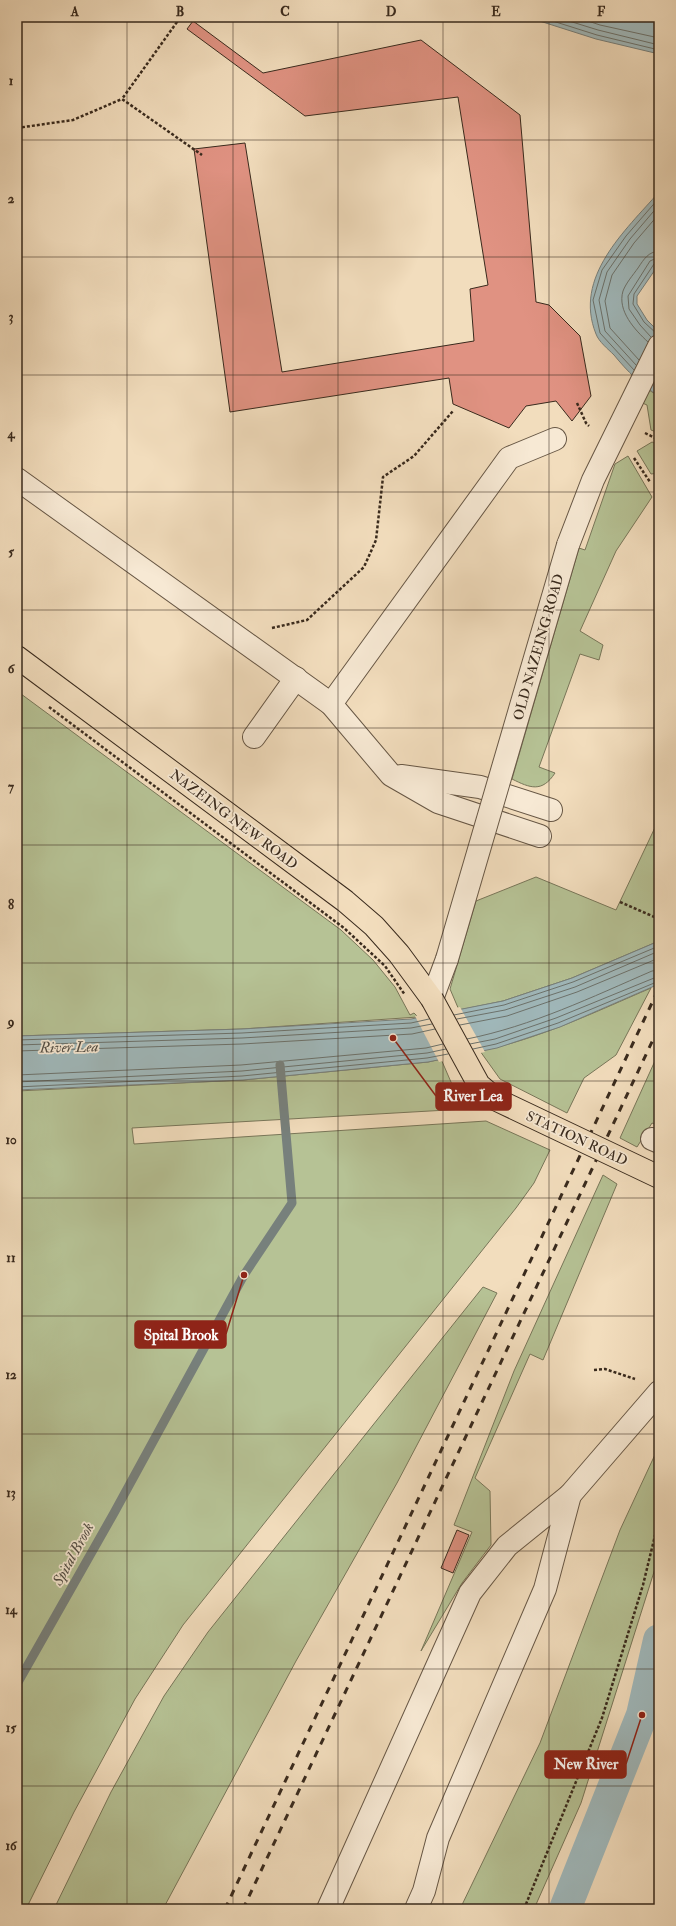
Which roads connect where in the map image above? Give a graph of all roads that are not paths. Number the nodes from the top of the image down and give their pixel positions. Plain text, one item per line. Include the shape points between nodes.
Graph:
1 (659, 346) edge
2 (555, 439) dead end
3 (17, 479) edge
4 (17, 657) edge
5 (296, 678) junction
6 (331, 704) junction
7 (254, 737) dead end
8 (391, 775) junction
9 (551, 810) dead end
10 (540, 836) dead end
11 (432, 999) junction
12 (659, 1177) edge
13 (659, 1392) edge
14 (570, 1495) junction
15 (328, 1909) edge
16 (416, 1909) edge

1 - 11 street, OLD NAZEING ROAD, bridge via 593,480 568,545 447,959
2 - 6 street via 509,458
3 - 5 street
4 - 11 main road, NAZEING NEW ROAD via 55,699 351,906 374,926 399,954
5 - 6 street
5 - 7 street
6 - 8 street
8 - 9 street via 480,787
8 - 10 street via 438,802
11 - 12 main road, STATION ROAD, bridge via 479,1085 488,1094
13 - 14 street
14 - 15 street via 506,1546 470,1593
14 - 16 street via 545,1589 438,1838 424,1891

